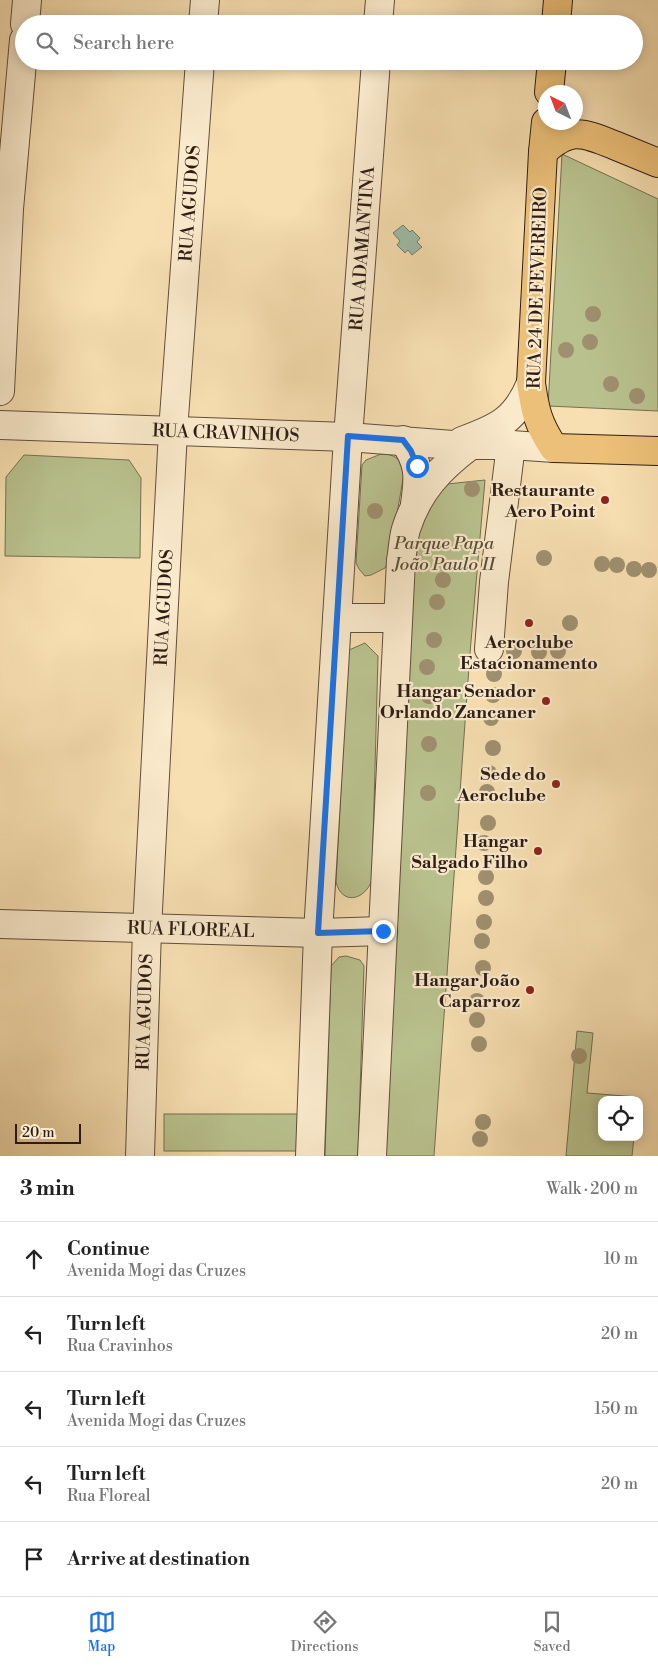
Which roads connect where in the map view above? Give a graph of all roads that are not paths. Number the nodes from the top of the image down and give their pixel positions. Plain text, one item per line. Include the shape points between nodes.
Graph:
1 (27, 0) edge
2 (205, 0) edge
3 (380, 0) edge
4 (558, 0) edge
5 (26, 15) edge
6 (204, 15) edge
7 (379, 15) edge
8 (557, 15) edge
9 (20, 70) edge
10 (199, 70) edge
11 (375, 70) edge
12 (583, 129) edge
13 (545, 130) edge
14 (579, 130) edge
15 (543, 152) junction
16 (658, 163) edge
17 (4, 204) edge
18 (531, 383) junction
19 (0, 391) edge
20 (0, 425) edge
21 (173, 431) junction
22 (348, 436) junction
23 (403, 440) junction
24 (462, 445) junction
25 (512, 445) junction
26 (554, 448) junction
27 (658, 451) edge
28 (414, 511) junction
29 (337, 618) junction
30 (398, 618) junction
31 (489, 649) dead end
32 (0, 924) edge
33 (147, 929) junction
34 (383, 931) junction
35 (318, 933) junction
36 (140, 1156) edge
37 (310, 1156) edge
38 (372, 1156) edge

1 - 5 street
2 - 6 street
3 - 7 street
4 - 8 main road
9 - 17 street
10 - 21 street, RUA AGUDOS
11 - 22 street, RUA ADAMANTINA
12 - 16 main road
13 - 15 main road, RUA 24 DE FEVEREIRO
14 - 15 main road
15 - 18 main road, RUA 24 DE FEVEREIRO
17 - 19 street
18 - 24 street, RUA CRAVINHOS via 514,414
18 - 26 main road, RUA 24 DE FEVEREIRO via 538,420
20 - 21 street, RUA CRAVINHOS
21 - 22 street, RUA CRAVINHOS
21 - 33 street, RUA AGUDOS
22 - 23 street, RUA CRAVINHOS
22 - 29 street, RUA ADAMANTINA
23 - 24 street, RUA CRAVINHOS
23 - 28 street via 417,466
24 - 25 street, RUA CRAVINHOS
24 - 28 street via 428,484
25 - 26 street, RUA CRAVINHOS
25 - 31 street via 494,582
26 - 27 main road
28 - 30 street via 406,530 401,560
29 - 30 street
29 - 35 street, RUA ADAMANTINA
30 - 34 street
32 - 33 street, RUA FLOREAL
33 - 35 street, RUA FLOREAL
33 - 36 street, RUA AGUDOS
34 - 35 street, RUA FLOREAL
34 - 38 street
35 - 37 street, RUA ADAMANTINA

